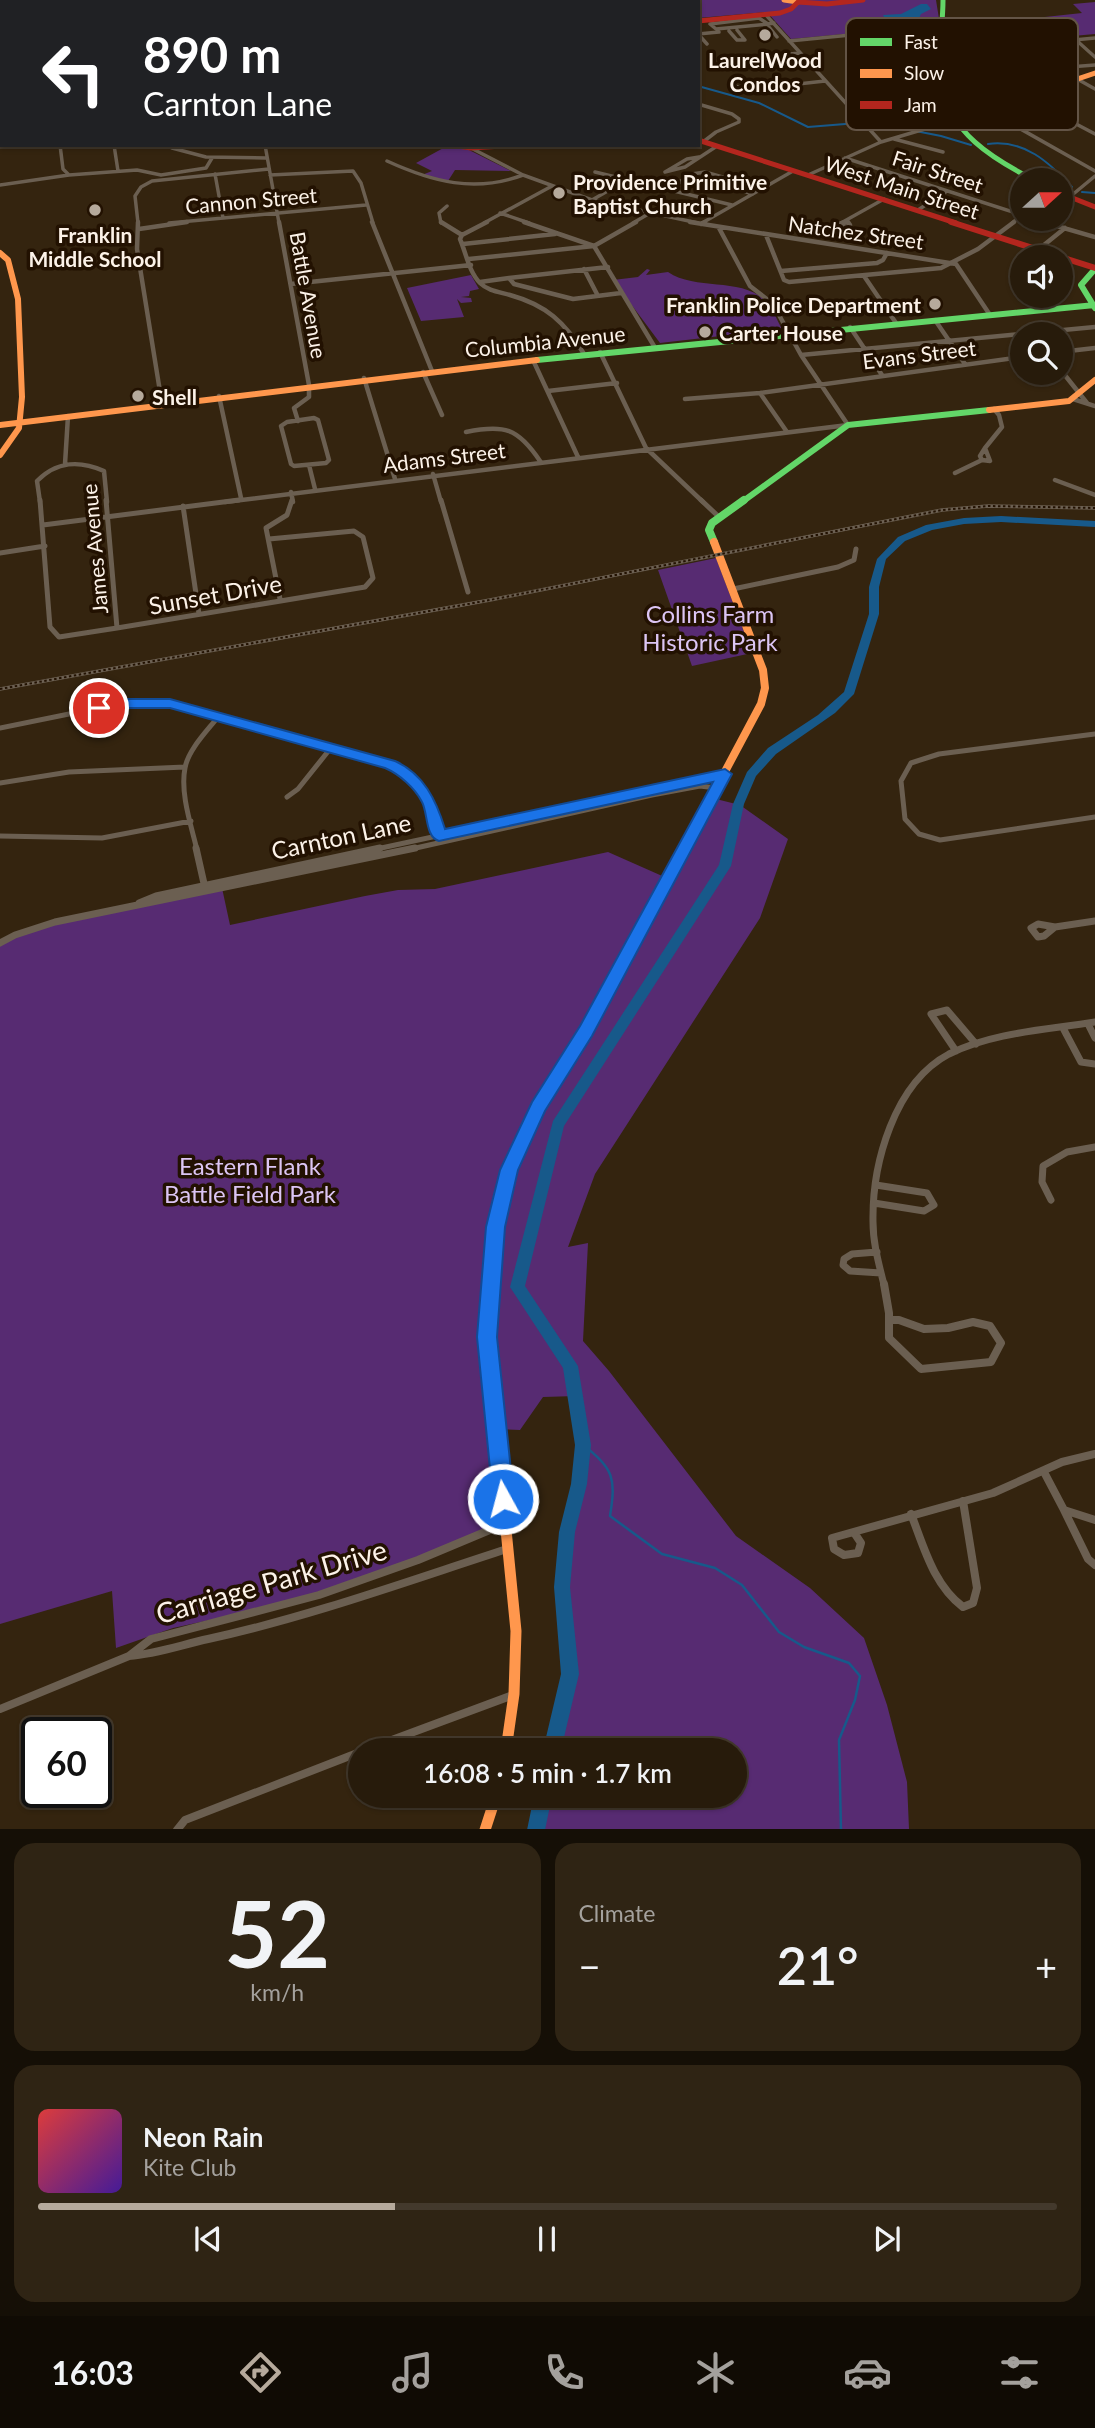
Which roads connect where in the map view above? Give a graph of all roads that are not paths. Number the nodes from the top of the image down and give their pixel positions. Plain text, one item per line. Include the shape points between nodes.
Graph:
1 (784, 0) edge
2 (863, 0) edge
3 (943, 0) edge
4 (798, 2) junction
5 (944, 18) edge
6 (700, 21) edge
7 (771, 23) junction
8 (737, 30) junction
9 (729, 31) junction
10 (700, 34) edge
11 (846, 35) edge
12 (777, 37) dead end
13 (700, 39) edge
14 (789, 41) junction
15 (1078, 42) edge
16 (707, 44) dead end
17 (800, 53) junction
18 (1095, 57) edge
19 (721, 61) dead end
20 (1095, 73) edge
21 (1078, 78) edge
22 (1078, 80) edge
23 (825, 81) junction
24 (732, 84) dead end
25 (1095, 89) edge
26 (846, 104) edge
27 (700, 105) edge
28 (1078, 125) edge
29 (870, 130) edge
30 (919, 130) edge
31 (964, 130) edge
32 (1022, 130) edge
33 (1095, 134) edge
34 (892, 139) junction
35 (701, 141) edge
36 (881, 142) junction
37 (717, 146) junction
38 (60, 147) edge
39 (115, 147) edge
40 (265, 147) edge
41 (464, 147) edge
42 (505, 147) edge
43 (172, 148) dead end
44 (486, 152) junction
45 (943, 152) dead end
46 (699, 157) junction
47 (212, 158) junction
48 (266, 158) junction
49 (845, 158) junction
50 (387, 160) dead end
51 (1015, 168) edge
52 (118, 171) junction
53 (793, 171) junction
54 (270, 172) junction
55 (595, 172) dead end
56 (1095, 173) edge
57 (215, 174) junction
58 (523, 174) junction
59 (69, 175) junction
60 (808, 175) junction
61 (625, 181) junction
62 (0, 185) edge
63 (552, 187) junction
64 (730, 187) junction
65 (1073, 190) edge
66 (947, 191) junction
67 (753, 194) junction
68 (884, 199) junction
69 (1073, 199) edge
70 (592, 200) junction
71 (366, 205) junction
72 (732, 205) junction
73 (447, 206) dead end
74 (1095, 207) edge
75 (918, 210) junction
76 (1010, 211) edge
77 (278, 213) junction
78 (500, 213) junction
79 (650, 213) junction
80 (223, 217) junction
81 (848, 222) dead end
82 (701, 224) junction
83 (1010, 225) edge
84 (719, 228) junction
85 (139, 229) junction
86 (1073, 230) edge
87 (1061, 231) edge
88 (557, 234) junction
89 (462, 235) junction
90 (766, 235) junction
91 (996, 236) junction
92 (1095, 237) edge
93 (463, 244) junction
94 (1026, 245) edge
95 (1044, 245) edge
96 (594, 246) junction
97 (0, 253) edge
98 (887, 253) junction
99 (469, 259) junction
100 (1073, 261) edge
101 (956, 264) junction
102 (471, 265) junction
103 (608, 267) junction
104 (584, 269) junction
105 (1095, 269) edge
106 (781, 271) junction
107 (395, 275) junction
108 (864, 276) junction
109 (509, 278) junction
110 (480, 282) junction
111 (291, 284) junction
112 (621, 293) junction
113 (598, 296) junction
114 (1094, 306) edge
115 (990, 314) junction
116 (935, 320) junction
117 (896, 323) junction
118 (850, 327) junction
119 (1095, 327) edge
120 (1073, 329) edge
121 (788, 333) junction
122 (1010, 335) edge
123 (948, 340) junction
124 (654, 346) junction
125 (864, 348) junction
126 (1095, 348) edge
127 (1073, 351) edge
128 (600, 352) junction
129 (584, 354) junction
130 (801, 355) junction
131 (1010, 358) edge
132 (533, 360) junction
133 (965, 364) junction
134 (427, 372) junction
135 (882, 375) junction
136 (364, 379) junction
137 (1095, 380) edge
138 (617, 383) junction
139 (820, 383) junction
140 (309, 385) junction
141 (1070, 385) edge
142 (548, 391) junction
143 (760, 393) junction
144 (219, 396) junction
145 (1077, 396) junction
146 (685, 399) dead end
147 (162, 404) junction
148 (1095, 406) edge
149 (994, 409) junction
150 (442, 415) dead end
151 (68, 416) junction
152 (298, 421) junction
153 (20, 423) junction
154 (0, 425) edge
155 (848, 425) junction
156 (466, 432) dead end
157 (788, 432) junction
158 (646, 448) junction
159 (985, 448) junction
160 (0, 455) edge
161 (578, 457) junction
162 (982, 460) junction
163 (540, 461) junction
164 (65, 464) junction
165 (309, 466) junction
166 (955, 473) dead end
167 (433, 474) junction
168 (395, 479) junction
169 (1055, 480) dead end
170 (315, 489) junction
171 (290, 492) junction
172 (1095, 495) edge
173 (241, 498) junction
174 (183, 506) junction
175 (106, 515) junction
176 (719, 517) junction
177 (43, 525) junction
178 (269, 539) junction
179 (45, 547) junction
180 (856, 549) dead end
181 (0, 553) edge
182 (733, 589) junction
183 (468, 592) dead end
184 (279, 599) junction
185 (199, 614) junction
186 (117, 629) junction
187 (218, 717) junction
188 (0, 727) edge
189 (1095, 734) edge
190 (330, 749) junction
191 (186, 767) junction
192 (725, 774) junction
193 (0, 783) edge
194 (716, 788) junction
195 (288, 797) dead end
196 (1095, 817) edge
197 (191, 821) junction
198 (0, 836) edge
199 (440, 838) junction
200 (206, 888) junction
201 (1095, 920) edge
202 (1055, 927) dead end
203 (0, 943) edge
204 (1091, 1023) edge
205 (1063, 1028) junction
206 (1095, 1038) edge
207 (976, 1044) junction
208 (957, 1051) junction
209 (1095, 1064) edge
210 (1095, 1147) edge
211 (876, 1185) junction
212 (1051, 1200) dead end
213 (874, 1203) junction
214 (877, 1252) junction
215 (881, 1273) junction
216 (891, 1320) junction
217 (1095, 1454) edge
218 (1044, 1472) junction
219 (963, 1501) junction
220 (1063, 1510) junction
221 (911, 1514) junction
222 (1095, 1520) edge
223 (506, 1523) junction
224 (855, 1534) dead end
225 (509, 1549) junction
226 (1095, 1565) edge
227 (342, 1587) junction
228 (345, 1600) junction
229 (191, 1627) junction
230 (192, 1642) junction
231 (129, 1656) junction
232 (514, 1694) junction
233 (0, 1709) edge
234 (397, 1738) edge
235 (508, 1738) edge
236 (348, 1757) edge
237 (492, 1808) edge
238 (177, 1829) edge
239 (485, 1829) edge

1 - 4 main road
2 - 4 main road
3 - 5 main road
4 - 7 main road
6 - 7 main road
7 - 7 street via 716,29 710,24 759,19
7 - 8 street
7 - 12 street
7 - 14 street
8 - 9 street
8 - 9 street via 745,40 737,40
9 - 10 street
11 - 14 street
13 - 16 street
14 - 17 street
15 - 18 street
17 - 19 street
17 - 23 street
20 - 21 main road
22 - 25 street
23 - 24 street via 744,90
23 - 26 street
27 - 35 street via 739,119
28 - 33 street
29 - 36 street
30 - 34 street
31 - 51 main road via 977,144
32 - 56 street
34 - 36 street
34 - 45 street
35 - 37 main road, West Main Street
36 - 49 street
37 - 46 street
37 - 53 main road, West Main Street
38 - 59 street via 63,169
39 - 52 street
40 - 48 street, Battle Avenue
41 - 44 main road
42 - 44 main road
43 - 47 street
44 - 58 street, Natchez Street
46 - 46 street via 687,159 665,172 671,173
47 - 48 street
47 - 52 street via 206,168 195,171 161,175
48 - 54 street, Battle Avenue
49 - 60 street
49 - 66 street, Fair Street
50 - 58 street via 429,179 464,185 492,185
52 - 59 street
53 - 60 main road, West Main Street
53 - 67 street
54 - 57 street
54 - 71 street via 353,171
54 - 77 street, Battle Avenue
55 - 61 street
56 - 65 street
57 - 80 street
57 - 85 street via 145,184 135,196
58 - 63 street, Natchez Street
59 - 62 street
60 - 68 main road, West Main Street
61 - 70 street
61 - 72 street
63 - 70 street, Natchez Street
63 - 78 street
64 - 64 street via 716,191 679,182 705,170 733,180
64 - 67 street
66 - 75 street
66 - 76 street, Fair Street
67 - 72 street
68 - 75 main road, West Main Street
68 - 81 street
69 - 74 main road
70 - 79 street, Natchez Street
71 - 77 street, Cannon Street
71 - 107 street
72 - 82 street
73 - 89 street via 439,213 441,224
75 - 91 main road, West Main Street
77 - 80 street, Cannon Street
77 - 111 street, Battle Avenue
78 - 88 street
78 - 89 street
79 - 82 street, Natchez Street
79 - 96 street
80 - 85 street, Cannon Street
82 - 84 street, Natchez Street
83 - 91 street
84 - 90 street, Natchez Street
84 - 121 street via 750,286 773,304
85 - 147 street via 137,249
86 - 92 street
87 - 95 street
88 - 93 street
88 - 96 street
89 - 93 street
90 - 98 street, Natchez Street
90 - 106 street
91 - 94 main road, West Main Street
91 - 101 street
93 - 99 street
96 - 99 street
96 - 103 street
97 - 153 main road via 8,260 18,299
98 - 101 street, Natchez Street
98 - 106 street via 877,263
99 - 102 street
100 - 105 main road, West Main Street
101 - 108 street
101 - 115 street
102 - 107 street
102 - 110 street
103 - 104 street
103 - 112 street
104 - 109 street
104 - 113 street
105 - 114 main road via 1081,285
106 - 108 street via 789,282
107 - 111 street
107 - 134 street
108 - 117 street
109 - 110 street
109 - 113 street via 514,284 573,299
110 - 129 street via 555,313
111 - 140 street, Battle Avenue
112 - 113 street
112 - 124 street
114 - 115 main road, Columbia Avenue
115 - 116 main road, Columbia Avenue
116 - 117 main road, Columbia Avenue
116 - 123 street
117 - 118 main road, Columbia Avenue
118 - 121 main road, Columbia Avenue
118 - 125 street
119 - 120 street
121 - 124 main road, Columbia Avenue
121 - 130 street
122 - 123 street
123 - 125 street
123 - 133 street
124 - 128 main road, Columbia Avenue
125 - 130 street
125 - 135 street
126 - 127 street
128 - 129 main road, Columbia Avenue
128 - 138 street
129 - 132 main road, Columbia Avenue
130 - 139 street
131 - 133 street, Evans Street
132 - 134 main road, Columbia Avenue
132 - 142 street
133 - 135 street, Evans Street
134 - 136 main road, Columbia Avenue
134 - 150 street
135 - 139 street, Evans Street
136 - 140 main road, Columbia Avenue
136 - 168 street
137 - 145 main road
138 - 142 street
138 - 158 street
139 - 143 street, Evans Street
139 - 155 street
140 - 144 main road, Columbia Avenue
140 - 152 street via 309,397 294,408
141 - 145 street
142 - 161 street
143 - 146 street, Evans Street
143 - 157 street
144 - 147 main road, Columbia Avenue
144 - 173 street
145 - 148 street
145 - 149 main road
147 - 151 main road, Columbia Avenue
149 - 155 main road
149 - 159 street via 1002,427
151 - 153 main road, Columbia Avenue
151 - 164 street, James Avenue
152 - 165 street via 281,426 291,464
152 - 165 street via 318,420 329,460
153 - 154 main road, Columbia Avenue
153 - 160 main road
155 - 157 street, Adams Street
155 - 176 main road
156 - 163 street via 508,427 526,439
157 - 158 street, Adams Street
158 - 161 street, Adams Street
158 - 176 street
159 - 162 street
159 - 162 street via 992,460
161 - 163 street, Adams Street
162 - 166 street
163 - 167 street, Adams Street
164 - 175 street, James Avenue via 89,463 104,471
164 - 177 street via 47,469 37,481
165 - 170 street
167 - 168 street, Adams Street
167 - 183 street
168 - 170 street, Adams Street
169 - 172 street
170 - 171 street, Adams Street
171 - 173 street, Adams Street
171 - 178 street via 293,503 287,515 266,528
173 - 174 street, Adams Street
174 - 175 street, Adams Street
174 - 185 street
175 - 177 street, Adams Street
175 - 186 street, James Avenue
176 - 182 main road via 709,530
177 - 179 street
178 - 184 street
178 - 184 street, Sunset Drive via 354,531 363,537 373,578 365,587
179 - 181 street
179 - 186 street, Sunset Drive via 50,627 59,637
180 - 182 street via 854,560 838,567
182 - 192 main road via 763,670 765,688
184 - 185 street, Sunset Drive
185 - 186 street, Sunset Drive
187 - 188 street via 170,704 123,704
187 - 190 street
187 - 191 street
189 - 196 street via 939,754 911,763 901,781 905,820 919,834 940,840
190 - 195 street
190 - 199 street via 403,770 428,799
191 - 193 street via 108,768
191 - 197 street
192 - 194 main road
192 - 199 street, Carnton Lane
194 - 199 street, Carnton Lane via 670,791
194 - 223 main road via 586,1031 538,1107 507,1180 496,1227 487,1337
197 - 198 street via 102,838
197 - 200 street
199 - 200 street, Carnton Lane
200 - 203 street, Carnton Lane via 35,929
201 - 202 street
204 - 205 street
204 - 206 street
205 - 207 street
205 - 209 street via 1081,1062
207 - 208 street
207 - 208 street via 947,1010 934,1012 934,1022
208 - 211 street via 931,1066 913,1085 881,1152
210 - 212 street via 1061,1152 1043,1166 1042,1182
211 - 213 street
211 - 213 street via 927,1193 934,1205 924,1211
213 - 214 street
214 - 215 street
214 - 215 street via 852,1254 843,1265 850,1271
215 - 216 street
216 - 216 street via 924,1329 972,1322 989,1326 1001,1343 990,1362 921,1369 889,1338
217 - 218 street
218 - 219 street
218 - 220 street
219 - 221 street
219 - 221 street via 976,1588 973,1603 963,1607 943,1588
220 - 222 street
220 - 226 street
221 - 224 street
223 - 225 main road
223 - 227 street, Carriage Park Drive
225 - 228 street, Carriage Park Drive
225 - 232 main road via 516,1631
227 - 228 street
227 - 229 street, Carriage Park Drive
228 - 230 street, Carriage Park Drive via 271,1625
229 - 230 street
229 - 231 street, Carriage Park Drive via 151,1639
230 - 231 street, Carriage Park Drive
231 - 233 street, Carriage Park Drive
232 - 234 street
232 - 235 main road
236 - 238 street via 220,1805 185,1820
237 - 239 main road

